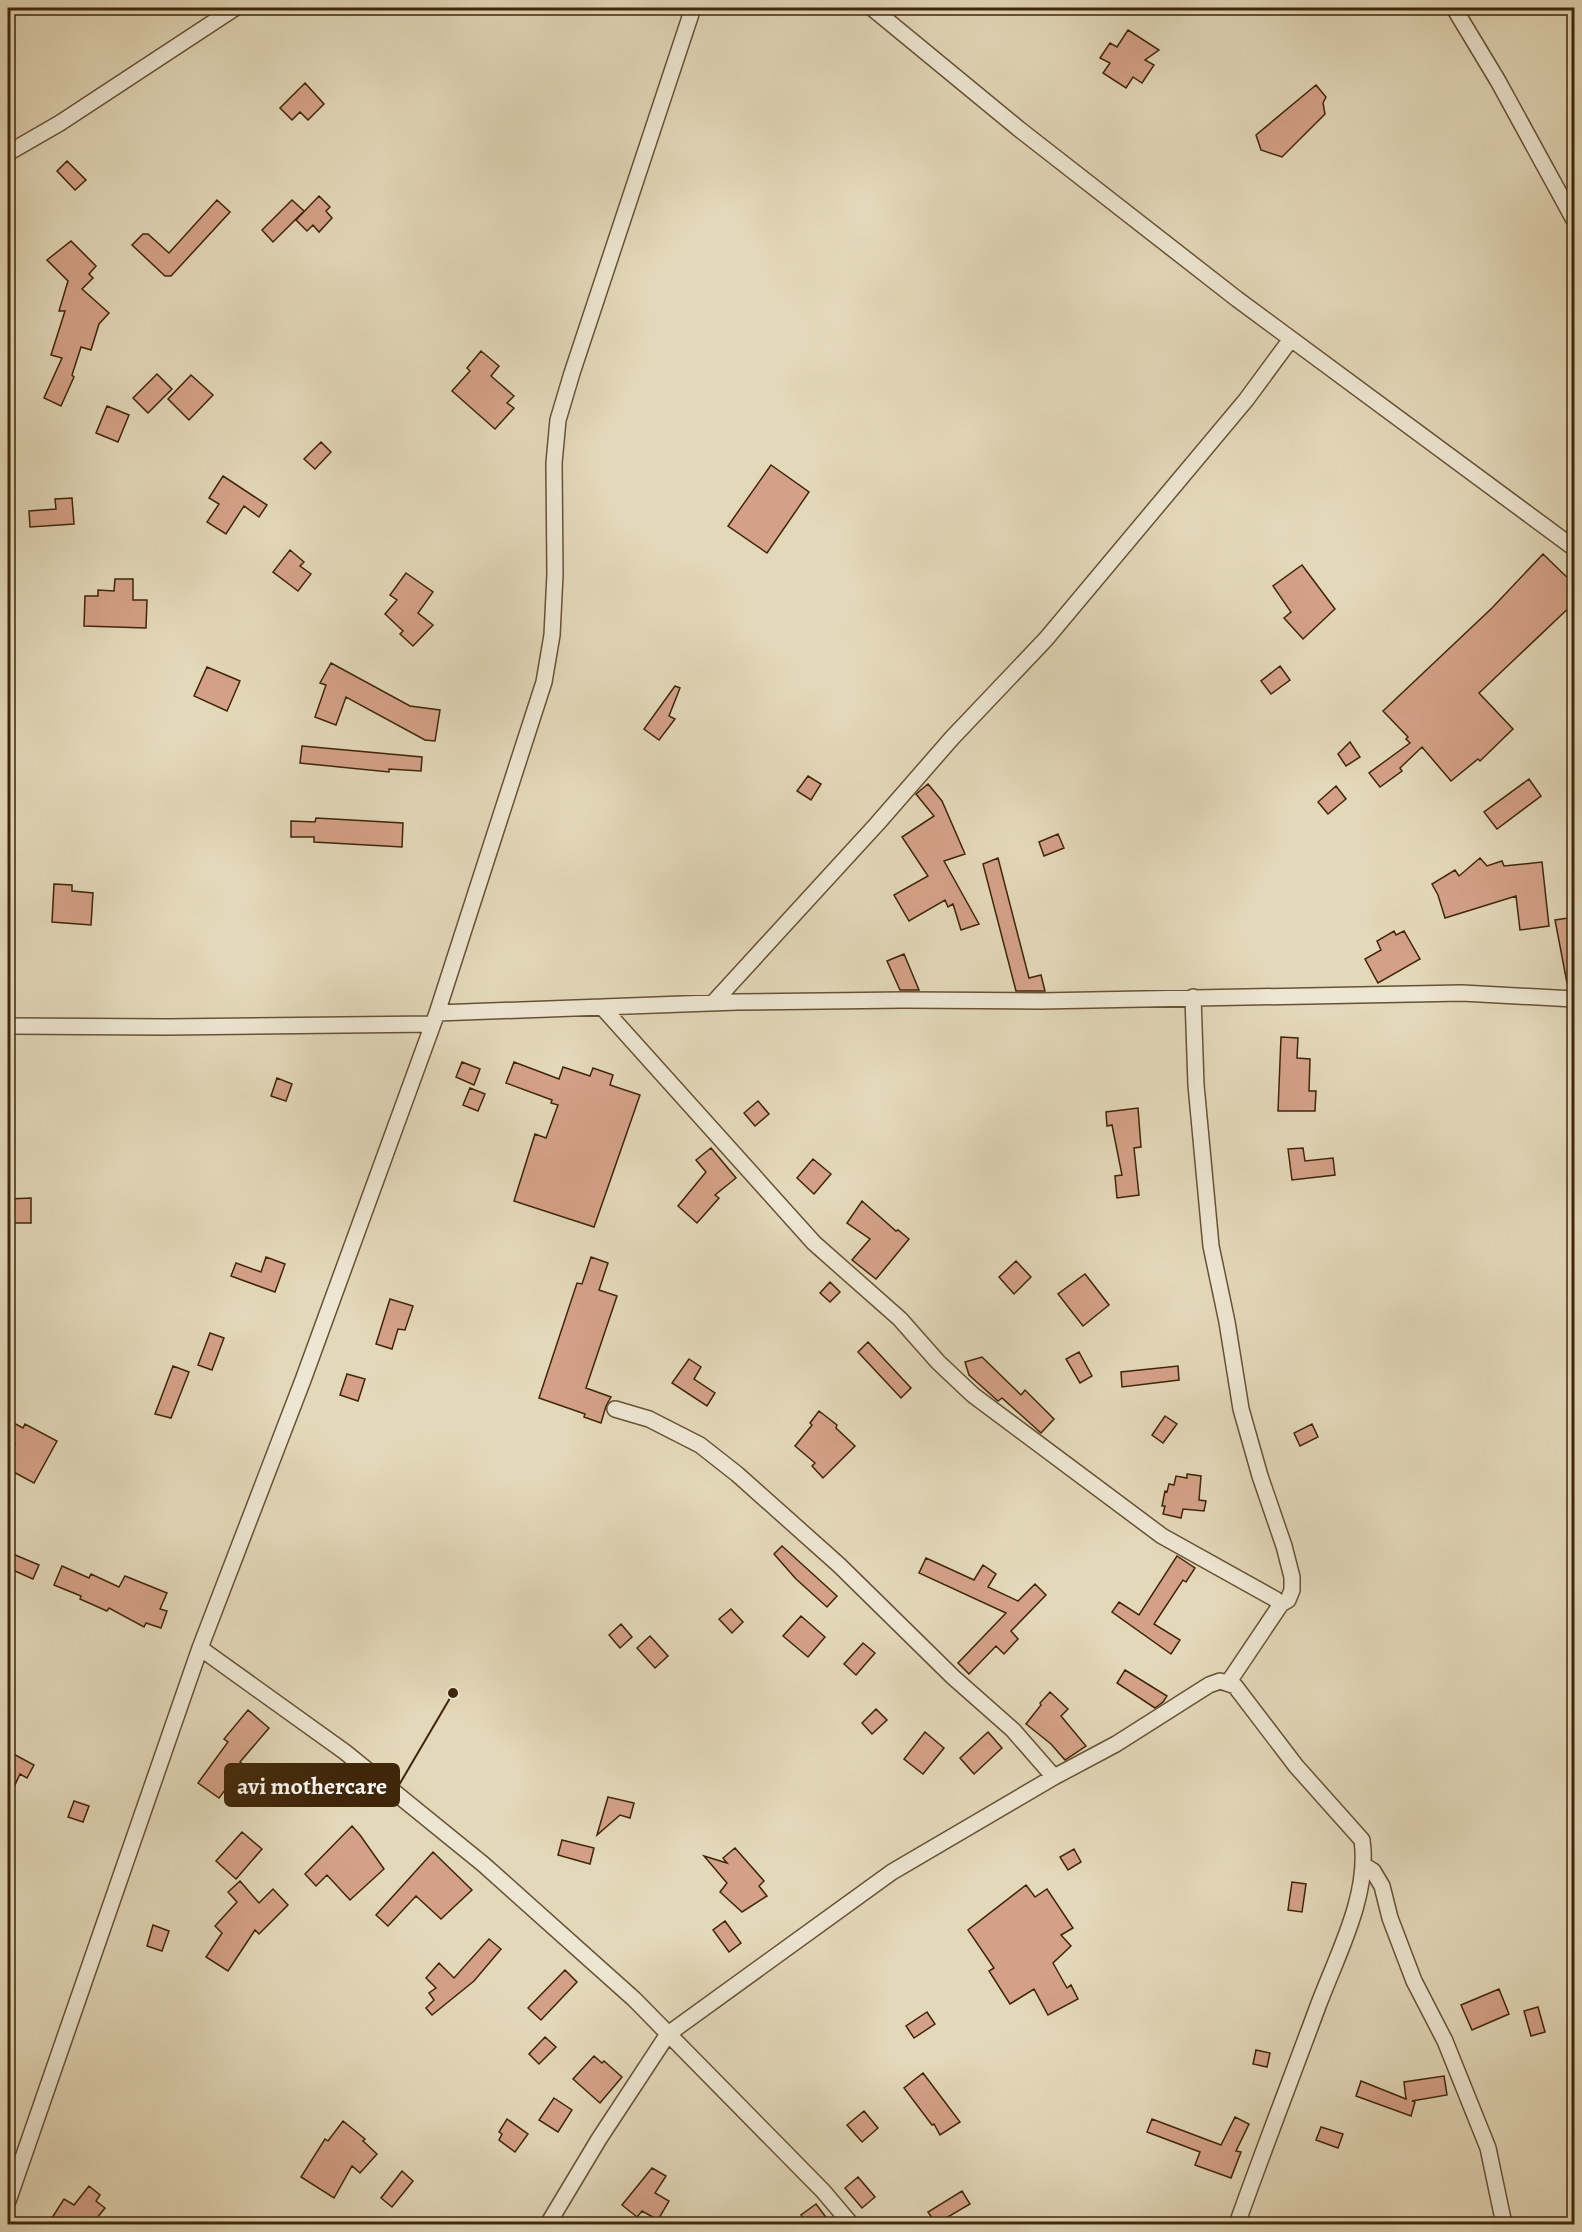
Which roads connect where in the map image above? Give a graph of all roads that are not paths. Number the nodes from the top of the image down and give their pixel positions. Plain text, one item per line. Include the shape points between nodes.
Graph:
1 (235, 8) edge
2 (693, 8) edge
3 (872, 8) edge
4 (1454, 8) edge
5 (8, 153) edge
6 (1575, 220) edge
7 (1292, 339) junction
8 (1575, 548) edge
9 (1193, 998) junction
10 (1575, 999) edge
11 (713, 1003) junction
12 (602, 1007) junction
13 (435, 1018) junction
14 (8, 1026) edge
15 (615, 1409) dead end
16 (1281, 1605) junction
17 (200, 1648) junction
18 (1228, 1683) junction
19 (1054, 1777) junction
20 (1363, 1865) junction
21 (668, 2034) junction
22 (8, 2201) edge
23 (548, 2224) edge
24 (851, 2224) edge
25 (1236, 2224) edge
26 (1504, 2224) edge

1 - 5 street
2 - 13 street via 558,420 552,634 544,682
3 - 7 street via 1019,129
4 - 6 street
7 - 8 street
7 - 11 street via 1246,400 1046,639
9 - 10 street via 1462,993
9 - 11 street
9 - 16 street via 1196,1085 1211,1246 1241,1409 1292,1576 1292,1590
11 - 12 street
12 - 13 street
12 - 16 street via 814,1243 900,1319 973,1395 1162,1536
13 - 14 street via 167,1028
13 - 17 street
15 - 19 street via 649,1419 700,1444 737,1474 1013,1731
16 - 18 street
17 - 21 street via 345,1752 483,1864
17 - 22 street
18 - 19 street via 1209,1684 1116,1744
18 - 20 street via 1235,1686 1296,1766 1362,1840
19 - 21 street via 892,1872
20 - 25 street via 1357,1905
20 - 26 street via 1373,1871 1382,1886 1414,1981 1444,2041 1488,2148
21 - 23 street
21 - 24 street

